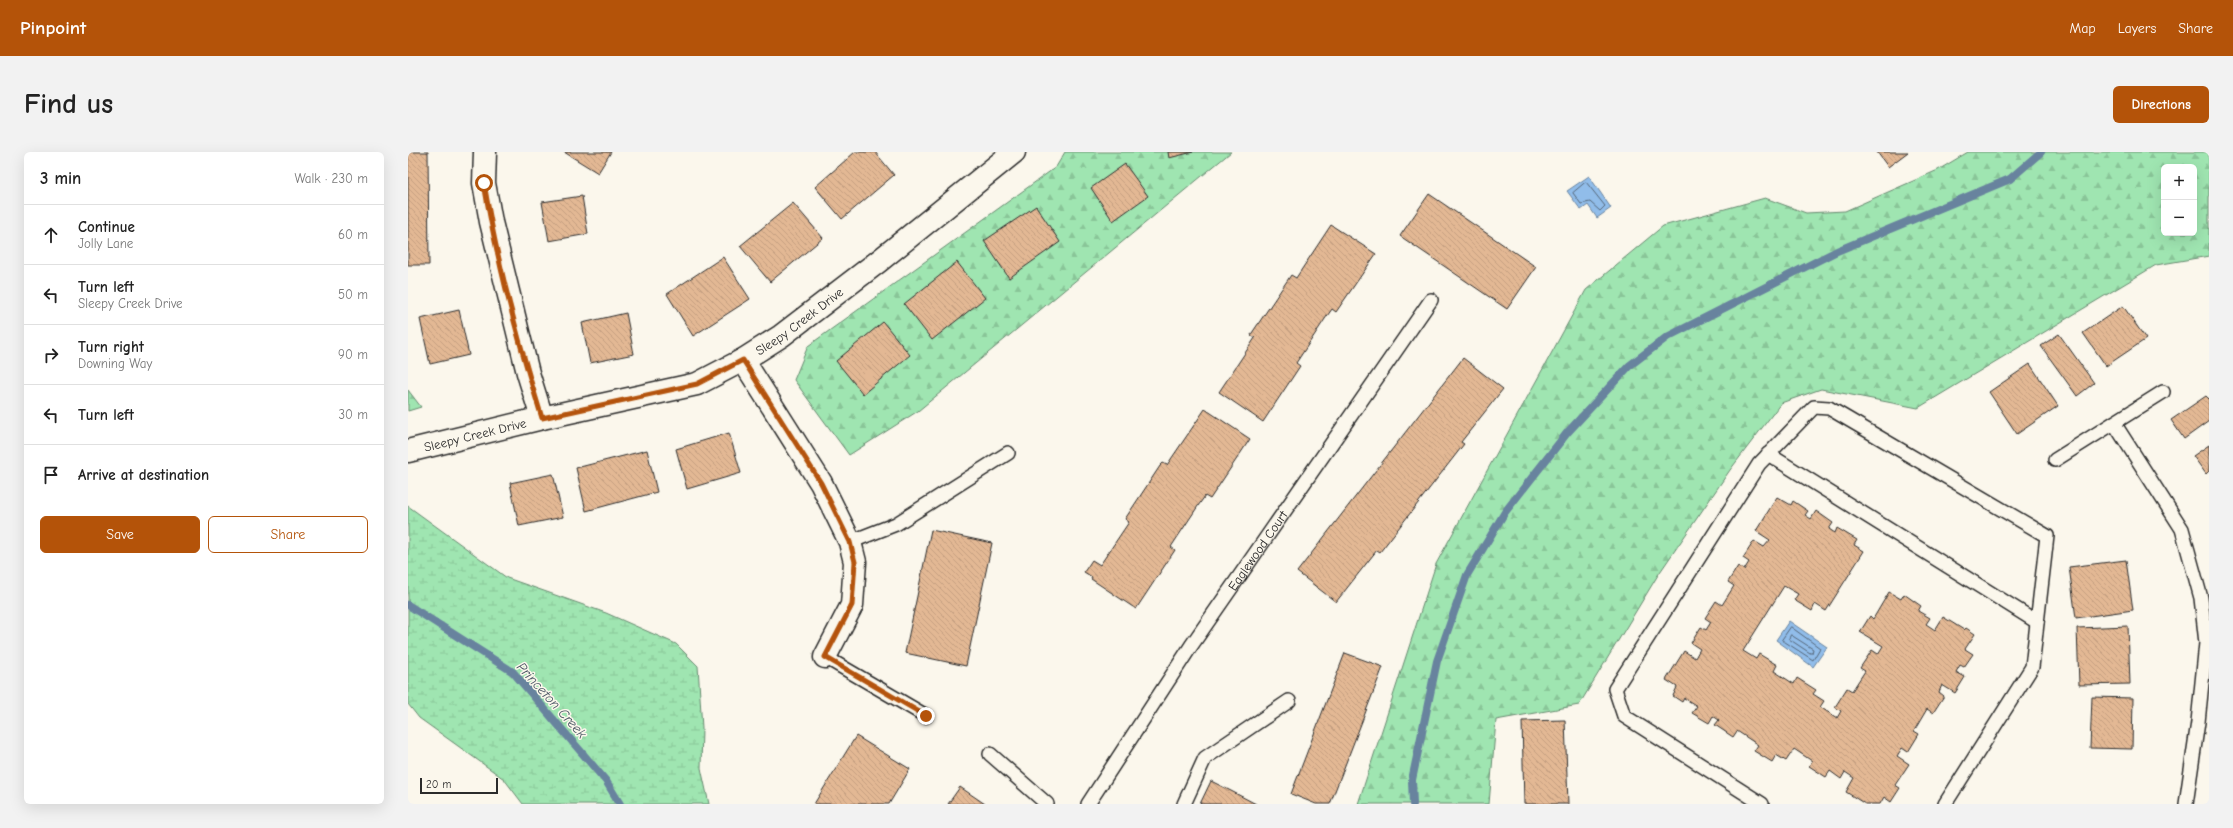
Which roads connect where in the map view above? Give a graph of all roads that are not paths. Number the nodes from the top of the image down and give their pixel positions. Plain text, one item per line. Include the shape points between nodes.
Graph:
1 (485, 152) edge
2 (1014, 152) edge
3 (1431, 300) dead end
4 (743, 360) junction
5 (2163, 392) dead end
6 (542, 418) junction
7 (2114, 423) junction
8 (408, 451) edge
9 (1008, 453) dead end
10 (1768, 454) junction
11 (2055, 460) dead end
12 (850, 542) junction
13 (2037, 622) junction
14 (825, 657) joint
15 (1289, 701) dead end
16 (926, 716) dead end
17 (990, 754) dead end
18 (1047, 804) edge
19 (1088, 804) edge
20 (1184, 804) edge
21 (1762, 804) edge
22 (1945, 804) edge
23 (2186, 804) edge

1 - 6 street via 484,183 490,222
2 - 4 street, Sleepy Creek Drive via 818,308
3 - 19 lane, Eaglewood Court via 1191,646
4 - 6 street, Sleepy Creek Drive via 697,384
4 - 12 street via 821,483
5 - 7 lane
6 - 8 street, Sleepy Creek Drive
7 - 11 lane
7 - 23 lane via 2182,529 2201,598 2206,643
9 - 12 lane via 896,524
10 - 13 lane
10 - 13 lane via 1814,407 1830,408 2047,536
10 - 21 lane via 1759,464 1615,689 1624,716
12 - 14 street via 855,562 852,605
13 - 22 lane via 2032,667
14 - 16 lane
15 - 20 lane via 1205,758
17 - 18 lane

